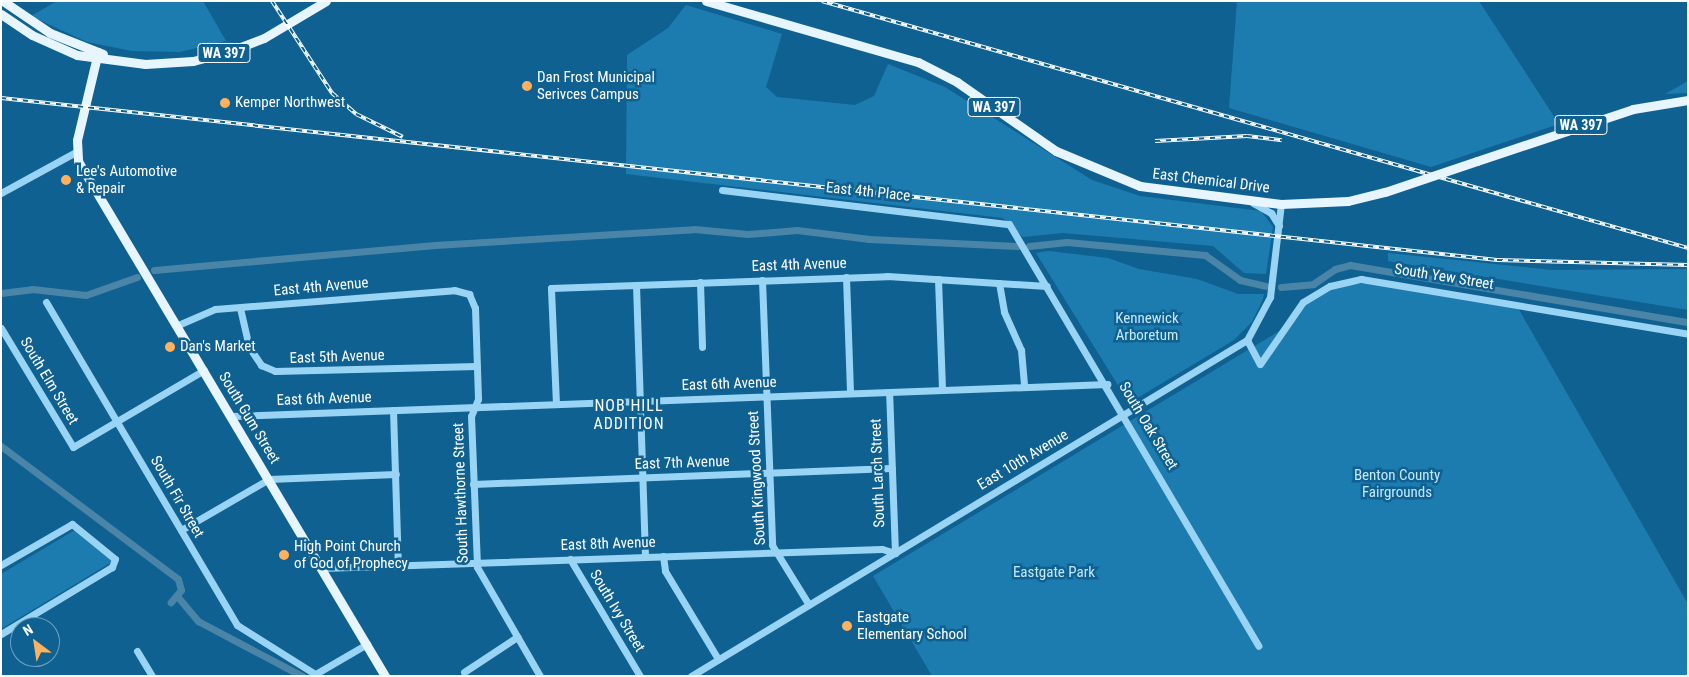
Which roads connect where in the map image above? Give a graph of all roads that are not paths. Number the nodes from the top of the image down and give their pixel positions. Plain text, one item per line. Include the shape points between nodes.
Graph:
1 (2, 1) edge
2 (326, 1) edge
3 (706, 1) edge
4 (1, 14) edge
5 (97, 56) junction
6 (1688, 100) edge
7 (76, 152) junction
8 (722, 190) dead end
9 (1, 193) edge
10 (1248, 201) junction
11 (1281, 204) junction
12 (1010, 224) joint
13 (1279, 227) junction
14 (846, 277) junction
15 (938, 279) junction
16 (762, 280) junction
17 (700, 282) junction
18 (999, 283) junction
19 (636, 285) junction
20 (1047, 286) junction
21 (469, 294) joint
22 (46, 302) dead end
23 (240, 308) junction
24 (178, 325) junction
25 (1, 328) edge
26 (1688, 334) edge
27 (1247, 340) junction
28 (702, 347) dead end
29 (477, 366) junction
30 (204, 370) junction
31 (1107, 384) junction
32 (1024, 387) junction
33 (942, 390) junction
34 (889, 392) junction
35 (850, 393) junction
36 (766, 396) junction
37 (640, 401) junction
38 (556, 404) junction
39 (475, 407) junction
40 (393, 410) junction
41 (1125, 414) junction
42 (232, 416) junction
43 (117, 422) junction
44 (892, 468) junction
45 (769, 473) junction
46 (396, 474) junction
47 (643, 478) junction
48 (269, 479) junction
49 (473, 484) junction
50 (181, 530) junction
51 (775, 552) junction
52 (895, 553) junction
53 (663, 556) junction
54 (646, 557) junction
55 (570, 560) junction
56 (476, 563) junction
57 (1, 565) edge
58 (398, 565) junction
59 (322, 568) junction
60 (809, 605) junction
61 (1, 634) edge
62 (517, 637) junction
63 (367, 644) junction
64 (1259, 646) dead end
65 (138, 651) dead end
66 (718, 659) junction
67 (464, 672) dead end
68 (314, 675) edge
69 (152, 676) edge
70 (385, 676) edge
71 (540, 676) edge
72 (640, 676) edge
73 (690, 676) edge

1 - 5 main road, WA 397 via 50,33
2 - 5 main road, WA 397 via 264,38 192,61 145,64
3 - 10 main road, East Chemical Drive / WA 397 via 918,62 957,82 1056,152 1098,172 1140,186
4 - 5 main road, WA 397 via 43,41
5 - 7 main road
6 - 11 main road, East Chemical Drive / WA 397, bridge via 1611,115 1385,192 1348,201
7 - 9 street
7 - 24 main road, South Gum Street
8 - 12 street, East 4th Place
10 - 11 main road, East Chemical Drive / WA 397
10 - 13 street via 1271,213
11 - 13 street
12 - 20 street, South Oak Street
13 - 27 street via 1270,297
14 - 15 street, East 4th Avenue
14 - 16 street, East 4th Avenue
14 - 35 street
15 - 18 street, East 4th Avenue
15 - 33 street
16 - 17 street, East 4th Avenue
16 - 36 street, South Kingwood Street
17 - 19 street, East 4th Avenue
17 - 28 street
18 - 20 street, East 4th Avenue
18 - 32 street via 1004,312 1021,350
19 - 37 street
19 - 38 street, East 4th Avenue via 551,288
20 - 31 street, South Oak Street
21 - 23 street, East 4th Avenue via 454,290
21 - 29 street, South Hawthorne Street via 475,308
22 - 43 street, South Fir Street
23 - 24 street, East 4th Avenue via 206,311
23 - 29 street, East 5th Avenue via 249,347 261,365 275,371
24 - 30 main road, South Gum Street
25 - 43 street, South Elm Street via 73,447
26 - 27 street, South Yew Street via 1360,279 1330,286 1303,302 1260,364
27 - 41 street, East 10th Avenue
29 - 39 street, South Hawthorne Street
30 - 42 main road, South Gum Street
30 - 43 street
31 - 32 street, East 6th Avenue
31 - 41 street, South Oak Street
32 - 33 street, East 6th Avenue
33 - 34 street, East 6th Avenue
34 - 35 street, East 6th Avenue
34 - 44 street, South Larch Street
35 - 36 street, East 6th Avenue
36 - 37 street, East 6th Avenue
36 - 45 street, South Kingwood Street
37 - 38 street, East 6th Avenue
37 - 47 street
38 - 39 street, East 6th Avenue
39 - 40 street, East 6th Avenue
39 - 49 street, South Hawthorne Street via 471,416
40 - 42 street, East 6th Avenue
40 - 46 street
41 - 52 street, East 10th Avenue
41 - 64 street, South Oak Street
42 - 48 main road, South Gum Street
43 - 50 street, South Fir Street
44 - 45 street, East 7th Avenue
44 - 52 street, South Larch Street
45 - 47 street, East 7th Avenue
45 - 51 street, South Kingwood Street
46 - 48 street
46 - 58 street
47 - 49 street, East 7th Avenue
47 - 54 street
48 - 50 street
48 - 59 main road, South Gum Street
49 - 56 street, South Hawthorne Street
50 - 68 street, South Fir Street via 237,625
51 - 52 street, East 8th Avenue via 882,549
51 - 53 street, East 8th Avenue
51 - 60 street, South Kingwood Street
52 - 60 street, East 10th Avenue
53 - 54 street, East 8th Avenue
53 - 66 street via 666,570
54 - 55 street, East 8th Avenue
55 - 56 street, East 8th Avenue
55 - 72 street, South Ivy Street
56 - 58 street, East 8th Avenue
56 - 62 street, South Hawthorne Street
57 - 61 street via 72,524 112,553 114,564
58 - 59 street, East 8th Avenue
59 - 63 main road, South Gum Street
60 - 66 street, East 10th Avenue
62 - 67 street
62 - 71 street, South Hawthorne Street
63 - 68 street
63 - 70 main road, South Gum Street
65 - 69 street
66 - 73 street, East 10th Avenue

